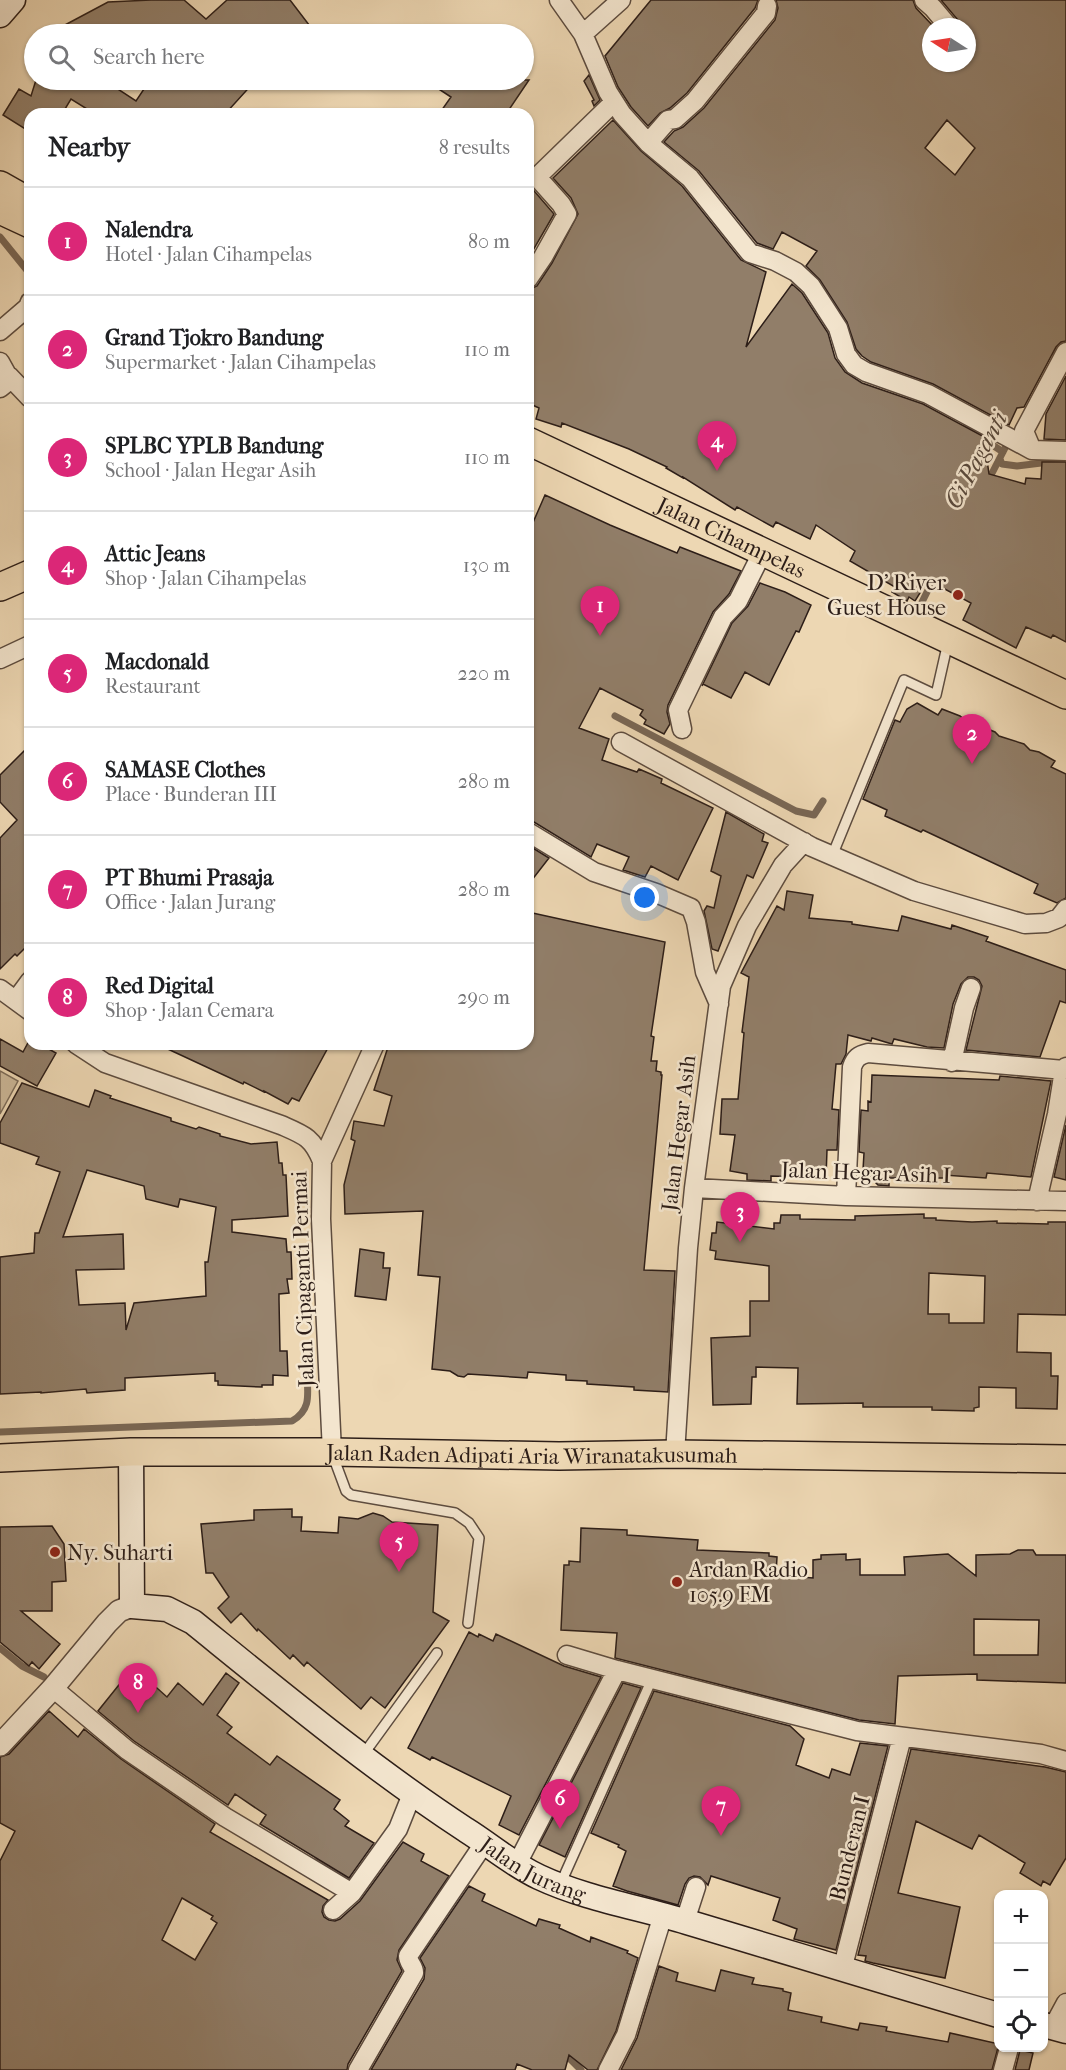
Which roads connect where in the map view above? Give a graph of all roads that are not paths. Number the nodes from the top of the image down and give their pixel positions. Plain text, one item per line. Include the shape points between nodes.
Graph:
1 (13, 0) edge
2 (559, 0) edge
3 (621, 0) edge
4 (924, 0) edge
5 (767, 6) dead end
6 (0, 15) edge
7 (941, 18) edge
8 (583, 34) junction
9 (610, 106) junction
10 (648, 143) junction
11 (0, 185) edge
12 (24, 199) edge
13 (0, 210) edge
14 (24, 221) edge
15 (534, 270) edge
16 (24, 311) edge
17 (0, 331) edge
18 (1066, 352) edge
19 (3, 375) edge
20 (24, 393) edge
21 (1017, 442) junction
22 (534, 447) edge
23 (1066, 451) edge
24 (764, 551) junction
25 (24, 577) edge
26 (0, 587) edge
27 (949, 640) junction
28 (24, 648) edge
29 (0, 659) edge
30 (1066, 695) edge
31 (682, 729) dead end
32 (621, 742) dead end
33 (534, 836) edge
34 (804, 842) junction
35 (832, 856) junction
36 (1066, 909) edge
37 (971, 988) dead end
38 (0, 989) edge
39 (719, 1004) junction
40 (23, 1005) edge
41 (85, 1050) edge
42 (372, 1050) edge
43 (952, 1062) junction
44 (1065, 1069) edge
45 (322, 1161) junction
46 (694, 1188) junction
47 (846, 1196) junction
48 (1066, 1201) edge
49 (1037, 1202) junction
50 (131, 1452) junction
51 (332, 1452) junction
52 (675, 1454) junction
53 (0, 1458) edge
54 (1066, 1458) edge
55 (132, 1606) junction
56 (468, 1623) dead end
57 (437, 1653) dead end
58 (567, 1654) dead end
59 (617, 1670) junction
60 (652, 1679) junction
61 (52, 1688) junction
62 (902, 1737) junction
63 (0, 1745) edge
64 (361, 1756) junction
65 (1066, 1761) edge
66 (412, 1794) junction
67 (485, 1842) junction
68 (517, 1864) junction
69 (559, 1886) junction
70 (696, 1887) dead end
71 (352, 1893) junction
72 (333, 1911) dead end
73 (674, 1918) junction
74 (842, 1970) junction
75 (1066, 2003) edge
76 (994, 2014) edge
77 (1054, 2028) edge
78 (1008, 2052) edge
79 (358, 2070) edge
80 (608, 2070) edge
81 (1003, 2070) edge

1 - 6 main road
2 - 8 street
3 - 8 street
4 - 7 street
5 - 10 street via 766,14 695,101 675,119 668,120
8 - 9 street
9 - 10 street
9 - 15 street via 537,177 567,213
10 - 21 street via 690,178 750,253 796,272 811,286 838,328 854,365 928,394
11 - 12 main road
13 - 14 main road
16 - 17 street
18 - 21 street
19 - 20 street
21 - 23 street
22 - 24 main road, Jalan Cihampelas
24 - 27 main road, Jalan Cihampelas
24 - 31 street via 738,601 723,617 678,710
25 - 26 main road
27 - 30 main road, Jalan Cihampelas
27 - 35 lane via 936,695 904,680
28 - 29 street
32 - 34 street
33 - 39 street via 594,872 691,908 705,972
34 - 35 street
34 - 39 street, Jalan Hegar Asih via 783,865 747,926 721,987
35 - 36 street via 914,891 1025,924 1046,923 1059,918
37 - 43 street
38 - 40 street
39 - 46 street, Jalan Hegar Asih
41 - 45 street via 105,1063 308,1137
42 - 45 street, Jalan Cipaganti Permai
43 - 44 street
43 - 47 street via 868,1053 855,1059
44 - 49 street
45 - 51 street, Jalan Cipaganti Permai
46 - 47 street, Jalan Hegar Asih I
46 - 52 street, Jalan Hegar Asih
47 - 49 street, Jalan Hegar Asih I
48 - 49 street, Jalan Hegar Asih I
50 - 51 main road, Jalan Raden Adipati Aria Wiranatakusumah
50 - 53 main road, Jalan Raden Adipati Aria Wiranatakusumah
50 - 55 main road
51 - 52 main road, Jalan Raden Adipati Aria Wiranatakusumah
51 - 56 lane via 351,1495 455,1513 470,1522 479,1538
52 - 54 main road, Jalan Raden Adipati Aria Wiranatakusumah
55 - 61 street via 119,1611 107,1623
55 - 64 main road, Jalan Jurang via 167,1609 192,1622
57 - 64 lane
58 - 59 street
59 - 60 street
59 - 68 street
60 - 62 street via 856,1731
60 - 69 lane
61 - 63 street
61 - 71 street via 127,1750 225,1817
62 - 65 street via 1041,1754
62 - 74 street, Bunderan I
64 - 66 main road, Jalan Jurang
66 - 67 main road, Jalan Jurang
66 - 71 street via 398,1828
67 - 68 main road, Jalan Jurang
67 - 79 street via 408,1956 414,1972
68 - 69 main road, Jalan Jurang
69 - 73 main road, Jalan Jurang
70 - 73 street
71 - 72 street
73 - 74 main road, Jalan Jurang
73 - 80 street
74 - 76 main road, Jalan Jurang
75 - 77 street
78 - 81 street

